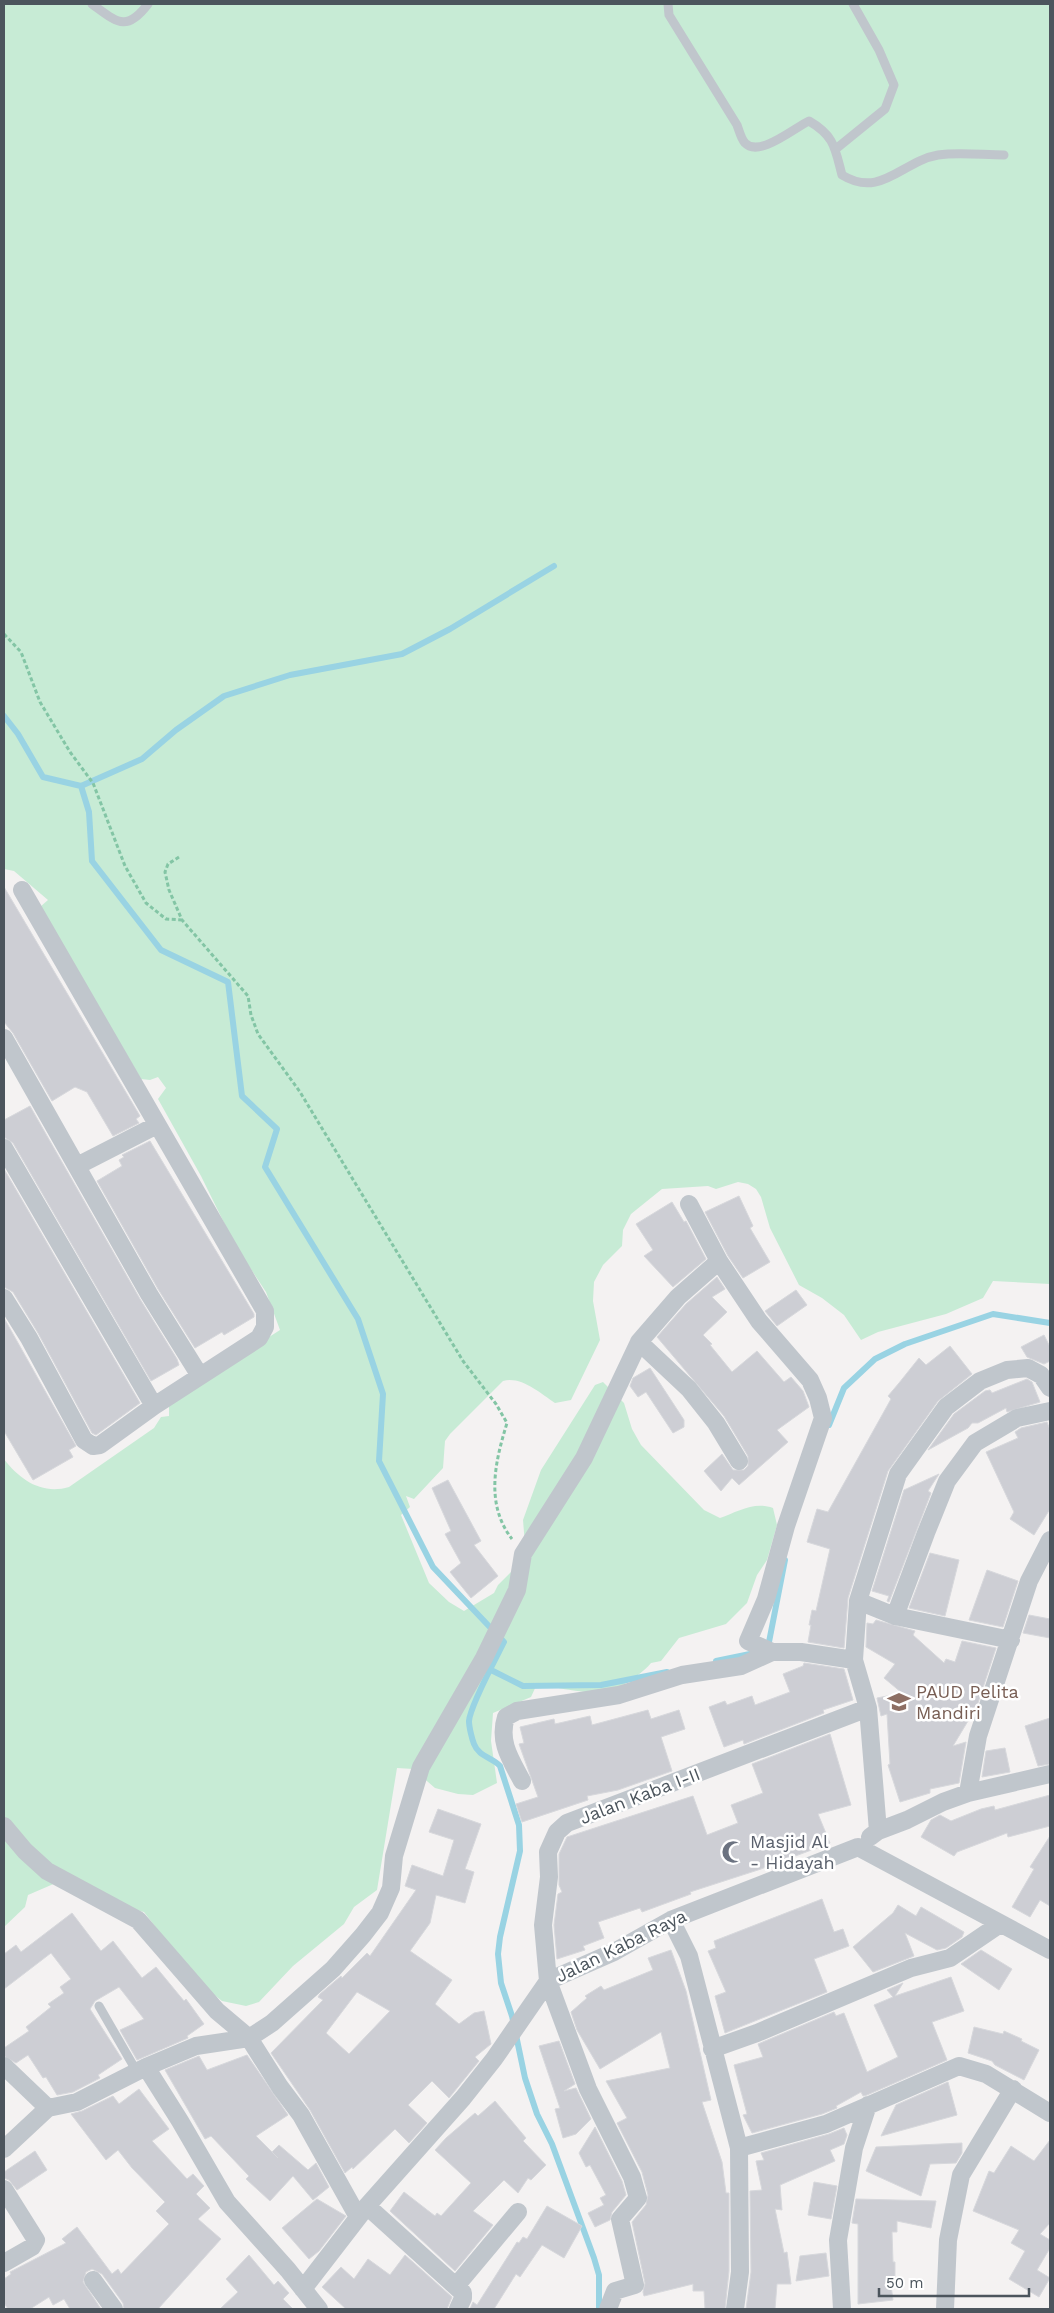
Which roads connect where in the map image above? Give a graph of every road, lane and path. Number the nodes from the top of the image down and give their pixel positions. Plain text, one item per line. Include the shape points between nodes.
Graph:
1 (92, 4) edge
2 (148, 4) edge
3 (668, 4) edge
4 (853, 4) edge
5 (837, 148) junction
6 (1004, 155) dead end
7 (4, 634) edge
8 (179, 857) dead end
9 (22, 890) dead end
10 (182, 920) junction
11 (4, 1038) edge
12 (156, 1124) junction
13 (4, 1148) edge
14 (76, 1166) junction
15 (10, 1171) edge
16 (688, 1204) dead end
17 (719, 1261) junction
18 (4, 1298) edge
19 (639, 1342) junction
20 (200, 1376) junction
21 (1050, 1388) edge
22 (154, 1406) junction
23 (1050, 1411) edge
24 (739, 1461) dead end
25 (1050, 1540) edge
26 (523, 1554) junction
27 (858, 1601) junction
28 (895, 1616) junction
29 (1011, 1640) junction
30 (765, 1649) junction
31 (854, 1660) junction
32 (868, 1708) junction
33 (1050, 1774) edge
34 (522, 1781) dead end
35 (968, 1793) junction
36 (4, 1826) edge
37 (878, 1831) junction
38 (858, 1847) junction
39 (671, 1920) junction
40 (1000, 1924) junction
41 (1050, 1950) edge
42 (548, 1981) junction
43 (99, 2006) dead end
44 (249, 2038) junction
45 (712, 2049) junction
46 (4, 2066) edge
47 (141, 2069) junction
48 (1013, 2089) junction
49 (868, 2105) junction
50 (48, 2108) junction
51 (1050, 2112) edge
52 (739, 2148) junction
53 (4, 2149) edge
54 (4, 2189) edge
55 (363, 2211) junction
56 (518, 2212) dead end
57 (4, 2263) edge
58 (93, 2280) dead end
59 (456, 2286) junction
60 (303, 2289) junction
61 (114, 2309) edge
62 (319, 2309) edge
63 (458, 2309) edge
64 (608, 2309) edge
65 (735, 2309) edge
66 (842, 2309) edge
67 (945, 2309) edge

1 - 2 lane via 117,22 126,23 134,20
3 - 5 lane via 669,15 745,143 754,148 764,148 809,122 823,130
4 - 5 lane via 894,85 885,109
5 - 6 lane via 842,175 866,185 933,156
7 - 10 path via 21,652 40,702 70,752 93,782 125,866 146,903 166,919
8 - 10 path via 168,864 165,872
9 - 12 street
10 - 26 path via 248,996 258,1034 300,1092 463,1361 507,1423 496,1457 494,1496 504,1528
11 - 14 street
12 - 14 street
12 - 20 street via 174,1149 265,1311 265,1327 260,1338
13 - 15 street
14 - 20 street
15 - 22 street
16 - 17 street
17 - 19 street via 678,1298
17 - 30 street via 759,1320 810,1380 823,1418 786,1526 766,1599 748,1641
18 - 22 street via 89,1444 100,1445
19 - 24 street via 689,1389 716,1423
19 - 26 street via 584,1458
20 - 22 street
21 - 27 street via 1041,1375 1028,1368 1018,1368 980,1381 946,1406 898,1474
23 - 28 street via 1017,1418 975,1443 947,1482
25 - 29 street via 1029,1581
26 - 44 street via 516,1590 484,1658 420,1767 394,1856 391,1888 380,1913 333,1969 272,2023
27 - 28 street
27 - 31 street
28 - 29 street
29 - 35 street via 978,1736
30 - 31 street
30 - 34 street via 741,1666 682,1675 619,1695 517,1710 506,1717 504,1746
31 - 32 street
32 - 37 street
32 - 42 street, Jalan Kaba I-II via 567,1824 556,1832 548,1852 549,1877 543,1926
33 - 35 street, Jalan Kaba Raya
35 - 37 street, Jalan Kaba Raya
36 - 44 street via 47,1871 138,1920 217,2011
37 - 38 street, Jalan Kaba Raya
38 - 39 street, Jalan Kaba Raya
38 - 40 street
39 - 42 street, Jalan Kaba Raya via 614,1952
39 - 45 street via 689,1956
40 - 41 street
40 - 45 street via 950,1958 911,1968
42 - 55 street, Jalan Kaba Raya via 463,2098
42 - 64 street, Jalan Kaba I-II via 588,2089 632,2177 638,2198 620,2219 634,2284 615,2291
43 - 47 lane
44 - 47 street via 196,2046
44 - 55 street
45 - 52 street
46 - 50 street
47 - 50 street via 77,2102
47 - 60 street via 180,2121 227,2202
48 - 49 street via 986,2074 959,2066
48 - 51 street
48 - 67 street via 961,2175 948,2240
49 - 52 street via 826,2124
49 - 66 street via 854,2148 838,2240
50 - 53 street
52 - 65 street via 740,2272
54 - 57 street via 36,2240 32,2247
55 - 59 street
55 - 60 street, Jalan Kaba Raya
56 - 59 street
58 - 61 street
59 - 63 street via 463,2293
60 - 62 street

